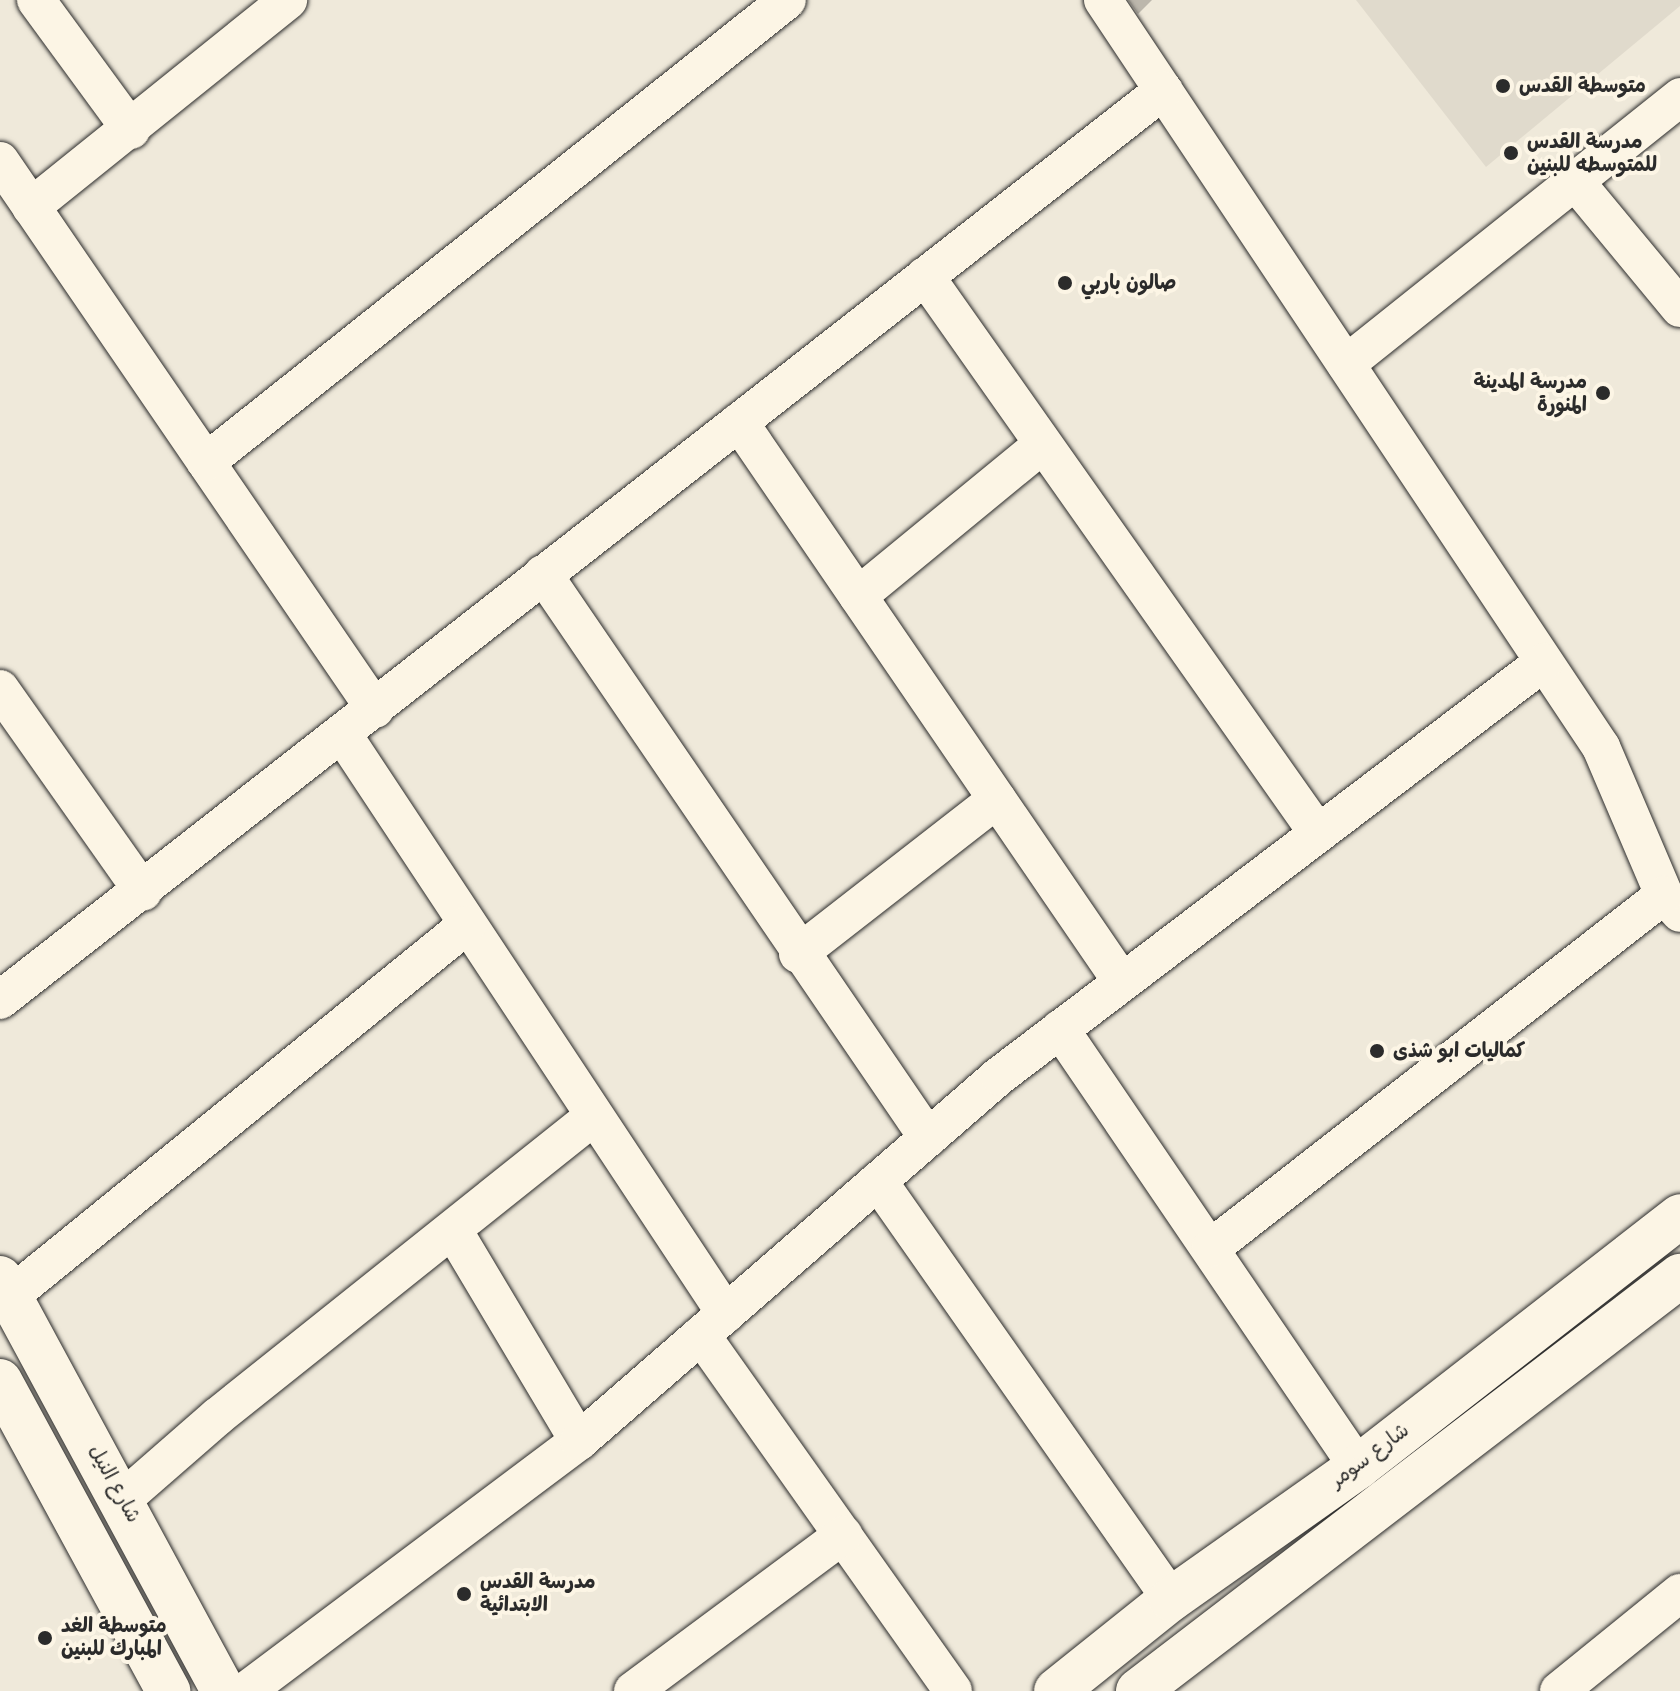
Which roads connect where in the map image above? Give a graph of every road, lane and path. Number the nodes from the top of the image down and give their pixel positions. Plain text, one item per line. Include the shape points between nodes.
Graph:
1 (36, 0) edge
2 (288, 0) edge
3 (787, 0) edge
4 (1103, 0) edge
5 (1164, 90) junction
6 (1680, 97) edge
7 (131, 130) junction
8 (0, 161) edge
9 (1574, 180) junction
10 (31, 207) junction
11 (925, 276) junction
12 (1680, 308) edge
13 (1346, 364) junction
14 (739, 422) junction
15 (1043, 444) junction
16 (206, 462) junction
17 (543, 574) junction
18 (858, 596) junction
19 (1544, 662) junction
20 (0, 689) edge
21 (375, 709) junction
22 (343, 735) junction
23 (997, 799) junction
24 (1317, 832) junction
25 (143, 892) junction
26 (1672, 904) edge
27 (467, 925) junction
28 (798, 954) junction
29 (1122, 982) junction
30 (0, 1000) edge
31 (1060, 1029) junction
32 (594, 1116) junction
33 (928, 1138) junction
34 (878, 1181) junction
35 (1680, 1216) edge
36 (453, 1230) junction
37 (1211, 1248) junction
38 (5, 1287) edge
39 (1676, 1287) edge
40 (714, 1324) junction
41 (0, 1381) edge
42 (12, 1427) edge
43 (579, 1441) junction
44 (1358, 1467) junction
45 (123, 1499) junction
46 (843, 1535) junction
47 (1680, 1593) edge
48 (1171, 1599) junction
49 (168, 1691) edge
50 (223, 1691) edge
51 (246, 1691) edge
52 (633, 1691) edge
53 (953, 1691) edge
54 (1056, 1691) edge
55 (1138, 1691) edge
56 (1559, 1691) edge

1 - 7 street
2 - 7 street
3 - 16 street
4 - 5 street
5 - 11 street
5 - 13 street
6 - 9 street
7 - 10 street
8 - 10 street
9 - 12 street
9 - 13 street
10 - 16 street
11 - 14 street
11 - 15 street
13 - 19 street
14 - 17 street
14 - 18 street
15 - 18 street
15 - 24 street
16 - 21 street
17 - 21 street
17 - 28 street
18 - 23 street
19 - 24 street
19 - 26 street via 1601,747
20 - 25 street
21 - 22 street
22 - 25 street
22 - 27 street
23 - 28 street
23 - 29 street
24 - 29 street
25 - 30 street
26 - 37 street
27 - 32 street
27 - 38 street
28 - 33 street
29 - 31 street
31 - 33 street
31 - 37 street
32 - 36 street
32 - 40 street
33 - 34 street
34 - 40 street
34 - 48 street
35 - 44 main road, شارع سومر
36 - 43 street
36 - 45 street
37 - 44 street
38 - 45 main road, شارع النيل
39 - 55 main road
40 - 43 street
40 - 46 street
41 - 42 main road
42 - 49 main road
43 - 51 street
44 - 48 main road, شارع سومر
45 - 50 main road, شارع النيل
46 - 52 street
46 - 53 street
47 - 56 street
48 - 54 main road, شارع سومر

